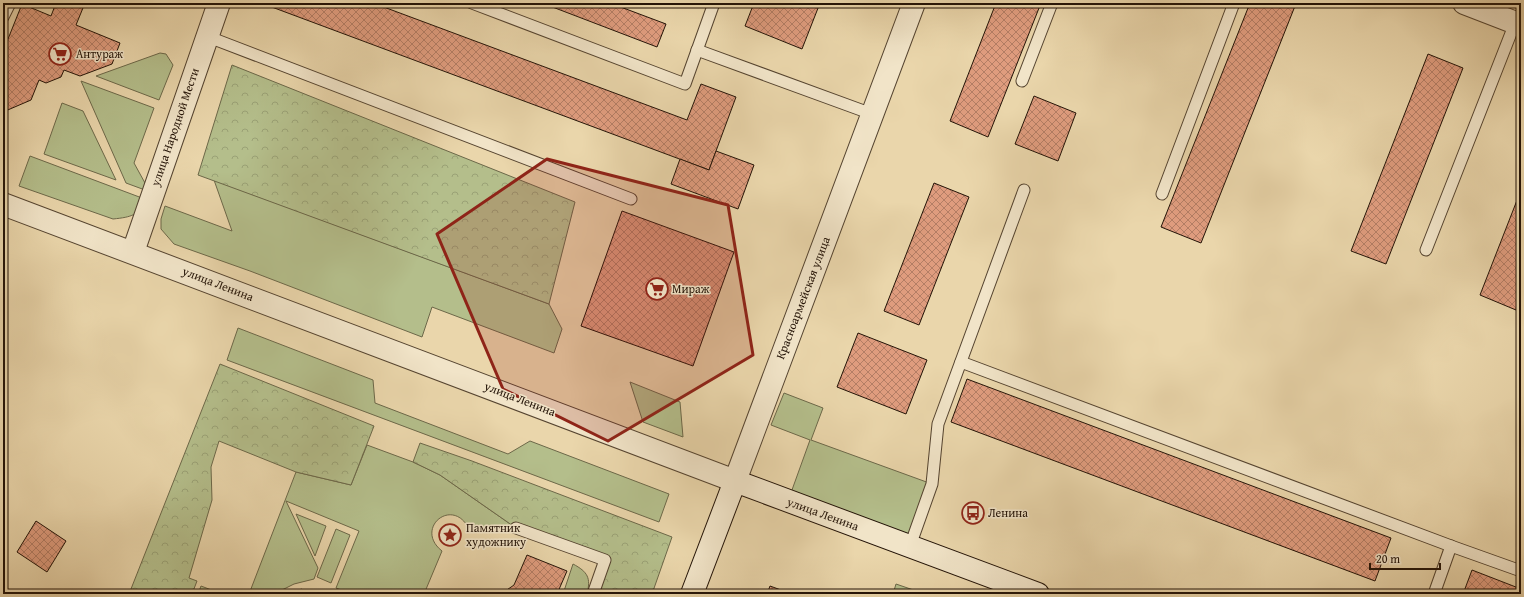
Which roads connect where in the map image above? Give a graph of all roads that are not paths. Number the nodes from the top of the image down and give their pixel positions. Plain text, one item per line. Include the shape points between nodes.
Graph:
1 (10, 3) edge
2 (219, 3) edge
3 (472, 3) edge
4 (714, 3) edge
5 (914, 3) edge
6 (1052, 3) edge
7 (1234, 3) edge
8 (1464, 3) edge
9 (3, 17) edge
10 (1518, 24) edge
11 (206, 36) junction
12 (697, 50) junction
13 (1022, 81) dead end
14 (872, 114) junction
15 (1024, 190) dead end
16 (1162, 194) dead end
17 (631, 199) dead end
18 (3, 204) edge
19 (1426, 250) dead end
20 (133, 252) junction
21 (961, 362) junction
22 (735, 481) junction
23 (516, 528) dead end
24 (910, 546) junction
25 (1452, 546) junction
26 (1521, 572) edge
27 (593, 594) edge
28 (692, 594) edge
29 (1038, 594) edge
30 (1434, 594) edge

1 - 9 lane
2 - 11 street, улица Народной Мести
3 - 12 lane via 685,84
4 - 12 lane
5 - 14 street, Красноармейская улица
6 - 13 lane
7 - 16 lane
8 - 10 street
10 - 19 lane
11 - 17 lane
11 - 20 street, улица Народной Мести
12 - 14 lane
14 - 22 street, Красноармейская улица
15 - 21 lane
18 - 20 street, улица Ленина
20 - 22 street, улица Ленина
21 - 24 lane via 938,424 932,484
21 - 25 lane
22 - 24 street, улица Ленина
22 - 28 street, Красноармейская улица
23 - 27 lane via 605,560
24 - 29 street, улица Ленина
25 - 26 lane
25 - 30 lane

